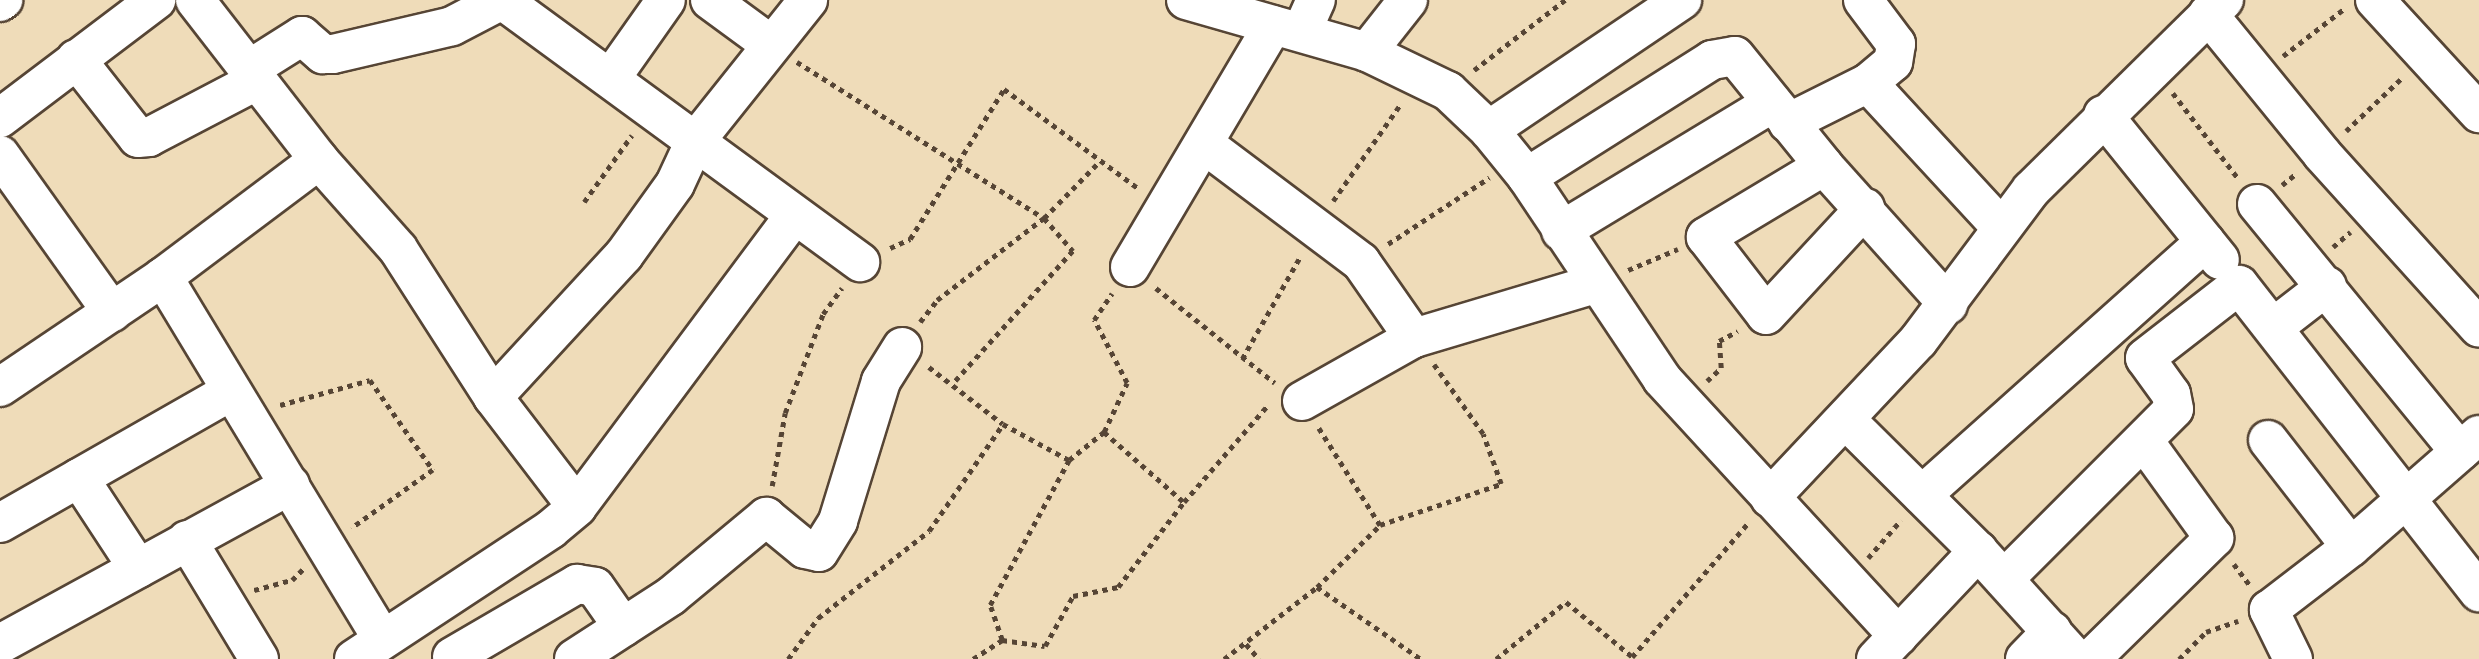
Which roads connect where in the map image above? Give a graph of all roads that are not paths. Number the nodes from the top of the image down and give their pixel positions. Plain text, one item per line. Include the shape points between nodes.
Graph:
1 (156, 0) edge
2 (502, 0) edge
3 (666, 0) edge
4 (710, 0) edge
5 (808, 0) edge
6 (1186, 0) edge
7 (1682, 0) edge
8 (1863, 0) edge
9 (2375, 0) edge
10 (1404, 1) edge
11 (210, 4) edge
12 (2216, 7) edge
13 (1297, 18) edge
14 (770, 44) junction
15 (1367, 52) junction
16 (76, 59) junction
17 (252, 76) junction
18 (611, 78) junction
19 (1868, 83) junction
20 (1780, 113) junction
21 (2479, 113) edge
22 (2103, 115) junction
23 (0, 118) edge
24 (1489, 130) junction
25 (694, 143) junction
26 (1204, 144) junction
27 (0, 155) edge
28 (318, 159) junction
29 (1824, 166) junction
30 (1521, 169) junction
31 (2257, 204) road end
32 (1865, 208) junction
33 (793, 217) junction
34 (2000, 226) junction
35 (1561, 231) junction
36 (2205, 242) junction
37 (860, 262) road end
38 (1130, 267) road end
39 (2319, 276) junction
40 (163, 277) junction
41 (1595, 284) junction
42 (2239, 285) junction
43 (1948, 304) junction
44 (112, 312) junction
45 (2119, 320) junction
46 (2274, 327) junction
47 (2479, 328) edge
48 (1414, 338) junction
49 (902, 347) road end
50 (2145, 358) junction
51 (6, 372) edge
52 (1286, 396) road end
53 (494, 397) junction
54 (239, 403) junction
55 (1846, 421) junction
56 (2268, 440) dead end
57 (2144, 441) junction
58 (2469, 443) edge
59 (79, 478) junction
60 (289, 485) junction
61 (1923, 495) junction
62 (1770, 498) junction
63 (2405, 499) junction
64 (577, 506) junction
65 (0, 523) edge
66 (187, 540) junction
67 (2351, 547) junction
68 (1978, 551) junction
69 (138, 568) junction
70 (2004, 579) junction
71 (2479, 592) edge
72 (422, 611) junction
73 (623, 627) junction
74 (2052, 631) junction
75 (2278, 642) edge
76 (0, 644) edge
77 (368, 648) edge
78 (1887, 648) edge
79 (453, 658) edge
80 (259, 659) edge
81 (574, 659) edge
82 (2025, 659) edge
83 (2076, 659) edge
84 (2091, 659) edge

1 - 16 street
2 - 17 street via 452,26 333,54 323,54 302,36
2 - 18 street
3 - 18 street
4 - 14 street
5 - 14 street
6 - 13 street
7 - 24 street
8 - 19 street via 1896,44 1893,62
9 - 21 street
10 - 15 street
11 - 17 street
12 - 22 street
12 - 47 street via 2257,75
13 - 15 street
13 - 26 street
14 - 25 street
15 - 24 street via 1434,83
16 - 17 street via 138,138
16 - 23 street
17 - 28 street
18 - 25 street
19 - 20 street
19 - 34 street
20 - 29 street
20 - 30 street via 1741,60 1724,56
20 - 35 street
22 - 34 street
22 - 36 street
24 - 30 street
25 - 33 street
25 - 53 street via 675,184 624,255
26 - 38 street
26 - 48 street via 1361,262
27 - 44 street
28 - 40 street
28 - 53 street via 398,249
29 - 32 street
29 - 32 street via 1706,237 1766,315
30 - 35 street
31 - 39 street
32 - 43 street
33 - 37 street
33 - 64 street
34 - 43 street
35 - 41 street
36 - 42 street
36 - 45 street
39 - 46 street
39 - 58 street
40 - 44 street
40 - 54 street
41 - 48 street
41 - 62 street via 1646,360
42 - 46 street
42 - 50 street
43 - 55 street
44 - 51 street
45 - 50 street
45 - 61 street
46 - 63 street
48 - 52 street
49 - 73 street via 872,404 827,545 812,553 766,517 671,596
50 - 57 street via 2175,401 2169,416
53 - 64 street
54 - 59 street
54 - 60 street
55 - 61 street
55 - 62 street
56 - 67 street
57 - 70 street
57 - 84 street via 2214,538
58 - 63 street
59 - 65 street
59 - 69 street
60 - 66 street
60 - 77 street via 326,547
61 - 68 street
62 - 78 street via 1847,582
63 - 67 street
63 - 71 street
64 - 72 street via 551,529
66 - 69 street
66 - 80 street
67 - 75 street
68 - 70 street
68 - 78 street
69 - 76 street
70 - 74 street
72 - 77 street
72 - 79 street
73 - 79 street via 595,587 577,584
73 - 81 street
74 - 82 street
74 - 83 street

